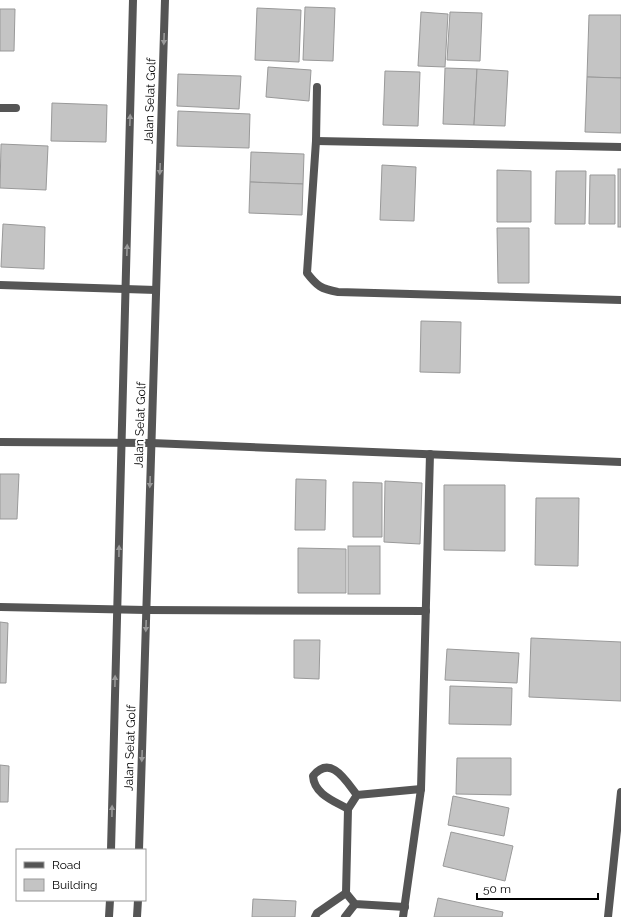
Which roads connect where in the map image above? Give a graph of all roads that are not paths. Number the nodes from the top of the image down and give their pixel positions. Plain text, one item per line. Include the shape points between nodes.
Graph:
1 (133, 0) edge
2 (165, 0) edge
3 (317, 87) dead end
4 (0, 108) edge
5 (16, 108) dead end
6 (316, 141) junction
7 (621, 147) edge
8 (0, 285) edge
9 (126, 289) junction
10 (156, 290) junction
11 (621, 300) edge
12 (0, 442) edge
13 (122, 443) junction
14 (151, 444) junction
15 (430, 454) junction
16 (621, 462) edge
17 (0, 607) edge
18 (117, 609) junction
19 (146, 610) junction
20 (426, 611) junction
21 (421, 789) junction
22 (621, 792) edge
23 (357, 795) junction
24 (348, 809) junction
25 (111, 849) edge
26 (139, 849) edge
27 (346, 893) junction
28 (110, 901) edge
29 (138, 901) edge
30 (355, 904) junction
31 (405, 907) junction
32 (109, 917) edge
33 (137, 917) edge
34 (315, 917) edge
35 (345, 917) edge
36 (403, 917) edge
37 (608, 917) edge

9 -> 1 street, Jalan Selat Golf
2 -> 10 street, Jalan Selat Golf
3 - 6 street
4 - 5 street
6 - 7 street
6 - 11 street via 306,273 325,290
8 - 9 street
9 - 10 street
9 - 13 street, Jalan Selat Golf
10 - 14 street, Jalan Selat Golf
12 - 13 street
13 - 14 street
18 -> 13 street, Jalan Selat Golf
14 - 15 street
14 -> 19 street, Jalan Selat Golf
15 - 16 street
15 - 20 street
17 - 18 street
18 - 19 street
25 -> 18 street, Jalan Selat Golf
19 - 20 street
19 -> 26 street, Jalan Selat Golf
20 - 21 street
21 - 23 street
21 - 31 street
22 - 37 street
23 - 24 street
23 - 24 street via 338,771 328,767 318,770 313,776 316,789
24 - 27 street
27 - 30 street
27 - 34 street
28 - 32 street
29 - 33 street
30 - 31 street
30 - 35 street
31 - 36 street

